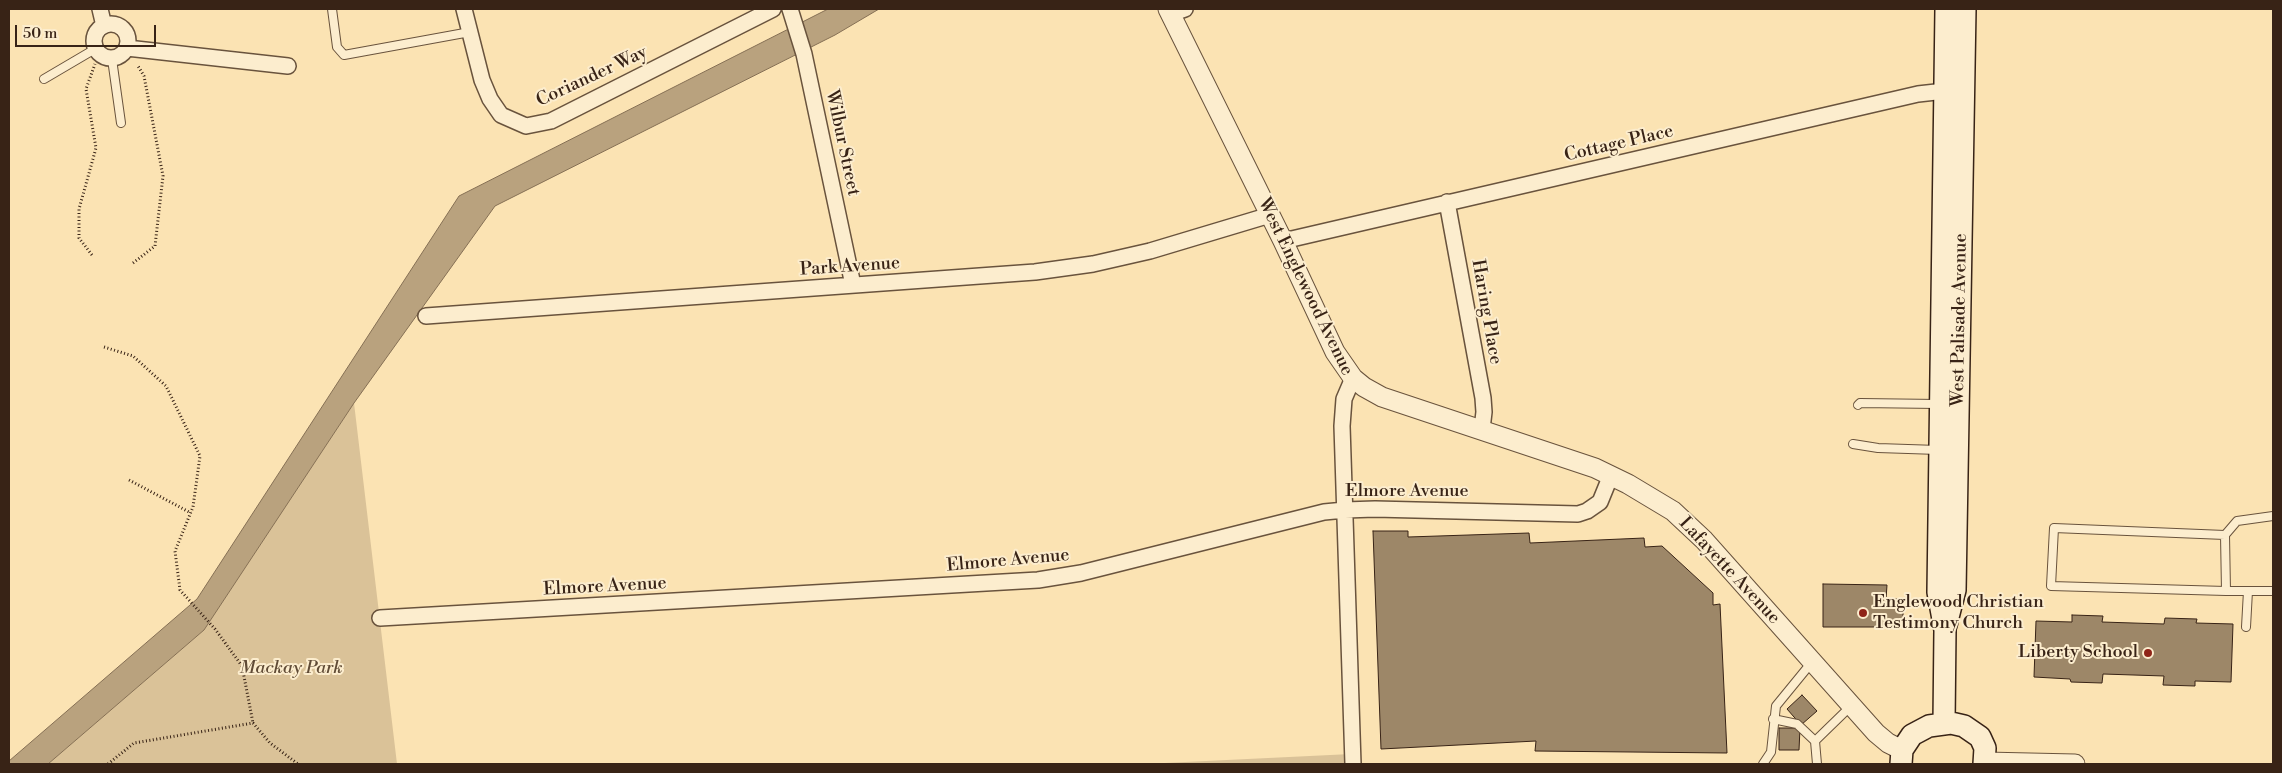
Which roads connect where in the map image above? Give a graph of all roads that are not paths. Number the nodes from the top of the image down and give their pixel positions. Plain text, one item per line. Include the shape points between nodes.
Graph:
1 (100, 9) edge
2 (332, 9) edge
3 (464, 9) edge
4 (773, 9) edge
5 (790, 9) edge
6 (1946, 9) edge
7 (1965, 9) edge
8 (1175, 10) edge
9 (104, 26) junction
10 (470, 32) junction
11 (128, 48) junction
12 (102, 54) junction
13 (288, 66) dead end
14 (44, 79) dead end
15 (1954, 90) junction
16 (121, 123) dead end
17 (1447, 202) junction
18 (1270, 214) junction
19 (1283, 241) junction
20 (853, 285) junction
21 (426, 316) dead end
22 (1353, 378) junction
23 (1858, 404) dead end
24 (1940, 404) junction
25 (1949, 427) junction
26 (1482, 429) junction
27 (1853, 444) dead end
28 (1940, 450) junction
29 (1611, 475) junction
30 (1345, 510) junction
31 (2273, 516) edge
32 (2226, 535) junction
33 (2226, 591) junction
34 (2248, 591) junction
35 (2273, 591) edge
36 (380, 618) dead end
37 (2246, 627) dead end
38 (1945, 630) junction
39 (1812, 662) junction
40 (1851, 706) junction
41 (1773, 719) junction
42 (1944, 723) junction
43 (1815, 741) junction
44 (1901, 757) edge
45 (1985, 763) edge
46 (1354, 764) edge
47 (1763, 764) edge
48 (1817, 764) edge
49 (2075, 764) edge

1 - 9 street
2 - 10 lane via 337,47 344,55
3 - 10 street, Coriander Way
4 - 10 street, Coriander Way via 551,121 526,126 501,115 490,99
5 - 20 street, Wilbur Street via 804,54
6 - 15 main road, West Palisade Avenue
7 - 15 main road, West Palisade Avenue
8 - 18 street, West Englewood Avenue
9 - 11 street via 117,25 123,29 127,34
9 - 12 street via 94,35
11 - 12 street via 124,54
11 - 13 street
12 - 14 lane
12 - 16 lane
15 - 17 street, Cottage Place via 1908,96
15 - 24 main road, West Palisade Avenue
15 - 25 main road, West Palisade Avenue
17 - 19 street, Cottage Place
17 - 26 street, Haring Place via 1483,398
18 - 19 street, West Englewood Avenue
18 - 20 street, Park Avenue via 1173,245 1093,264 1035,272
19 - 22 street, West Englewood Avenue via 1335,352
20 - 21 street, Park Avenue
22 - 26 street, Lafayette Avenue via 1375,394
22 - 30 street, West Englewood Avenue via 1342,413
23 - 24 lane
24 - 25 main road, West Palisade Avenue
25 - 28 main road, West Palisade Avenue
25 - 38 main road, West Palisade Avenue via 1956,590
26 - 29 street, Lafayette Avenue
27 - 28 lane
28 - 38 main road, West Palisade Avenue via 1938,592
29 - 30 street, Elmore Avenue via 1600,502 1578,514
29 - 39 street, Lafayette Avenue via 1661,502 1684,519
30 - 36 street, Elmore Avenue via 1324,512 1081,573 1038,580
30 - 46 street, West Englewood Avenue
31 - 32 lane via 2237,521
32 - 33 lane
32 - 33 lane via 2054,528 2052,586
33 - 34 lane
34 - 35 lane
34 - 37 lane
38 - 42 main road, West Palisade Avenue
39 - 40 street, Lafayette Avenue
39 - 41 lane via 1776,706
40 - 43 lane
40 - 44 street, Lafayette Avenue
41 - 43 lane via 1797,724
41 - 47 lane via 1771,752
42 - 44 main road via 1918,731 1908,739
42 - 45 main road via 1964,726 1976,732 1985,748
43 - 48 lane
45 - 49 street

